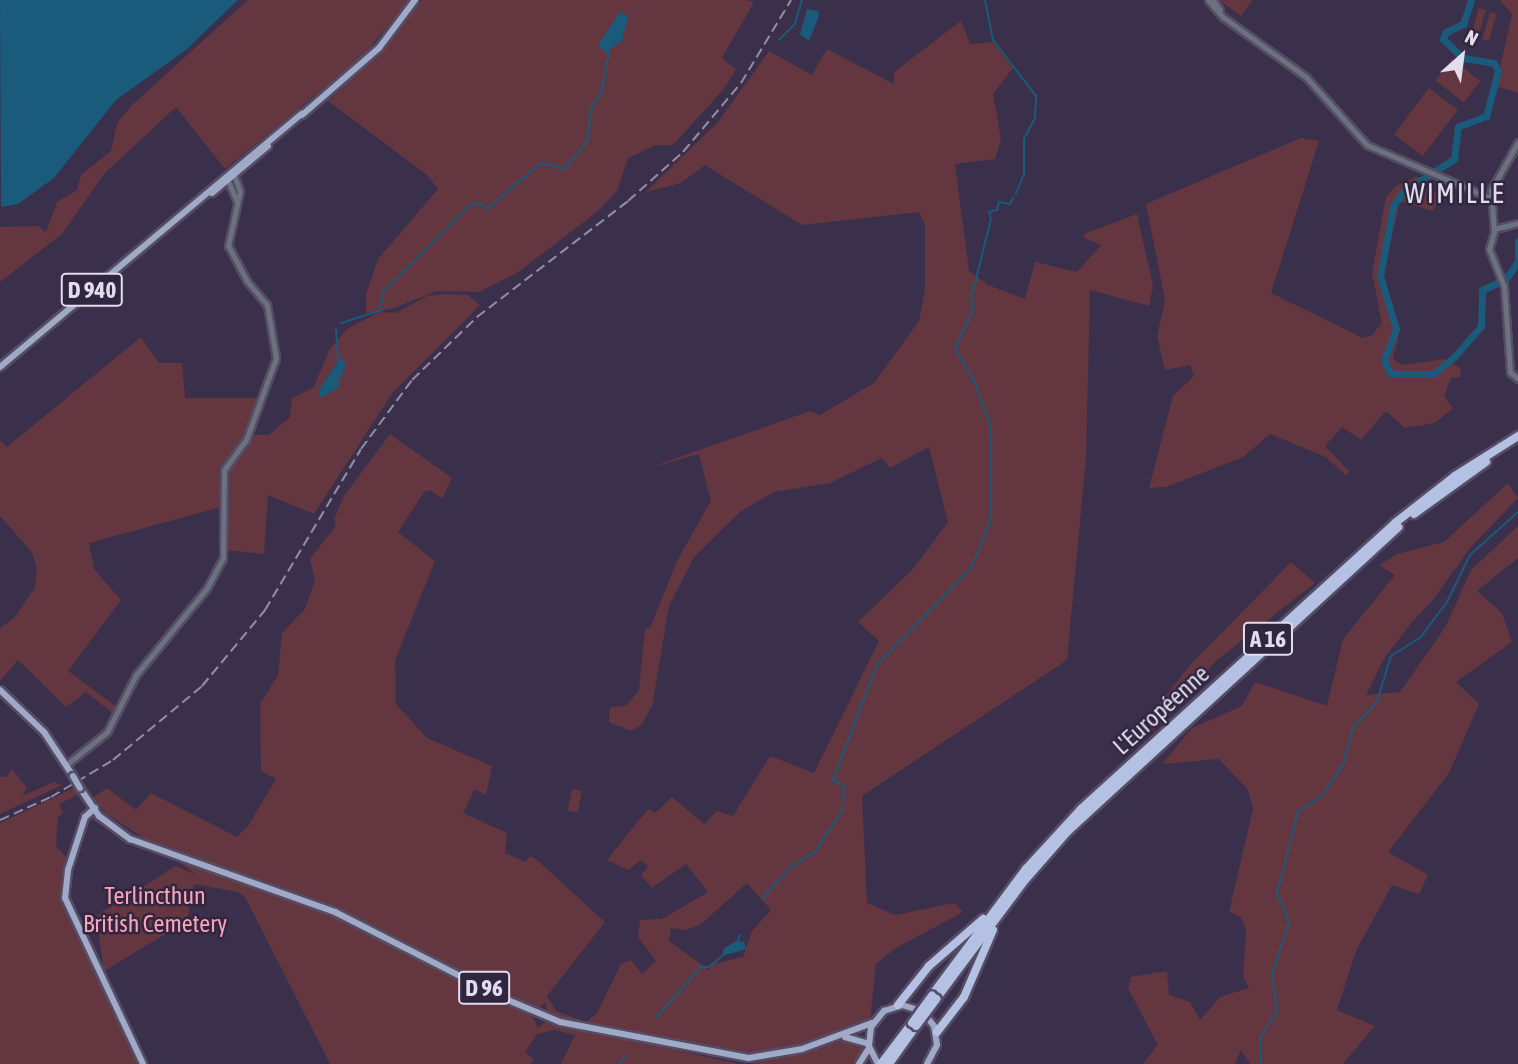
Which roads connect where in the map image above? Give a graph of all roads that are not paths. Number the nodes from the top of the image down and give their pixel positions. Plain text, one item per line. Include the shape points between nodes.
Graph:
1 (415, 0) edge
2 (1210, 0) edge
3 (1518, 142) edge
4 (233, 172) junction
5 (226, 178) junction
6 (1490, 198) junction
7 (237, 204) junction
8 (1518, 223) edge
9 (1494, 229) junction
10 (0, 367) edge
11 (1518, 379) edge
12 (1518, 436) edge
13 (1518, 442) edge
14 (0, 690) edge
15 (66, 765) junction
16 (94, 808) junction
17 (100, 815) junction
18 (82, 827) junction
19 (1033, 861) junction
20 (1012, 897) junction
21 (934, 997) junction
22 (898, 1005) junction
23 (872, 1023) junction
24 (937, 1032) junction
25 (833, 1039) junction
26 (869, 1046) junction
27 (893, 1053) junction
28 (143, 1064) edge
29 (859, 1064) edge
30 (880, 1064) edge
31 (889, 1064) edge
32 (928, 1064) edge

1 - 4 main road, D 940 via 375,52
2 - 6 street via 1237,27 1306,77 1364,142
3 - 6 street via 1495,178
4 - 5 main road, D 940
4 - 7 street via 239,185
5 - 7 street
5 - 10 main road, D 940
6 - 9 street
7 - 15 street via 228,246 247,281 267,303 276,358 246,440 225,470 222,561 207,588 136,676 106,734
8 - 9 street
9 - 11 street via 1489,251 1502,276 1510,372
12 - 19 highway, L'Européenne / A 16 via 1455,476 1390,528 1082,809
13 - 20 highway, L'Européenne / A 16 via 1443,492 1384,541 1079,820
14 - 15 main road, D 96 via 44,732
15 - 16 main road, D 96, bridge
16 - 17 main road, D 96
16 - 18 main road
17 - 18 main road
17 - 25 main road, D 96 via 118,833 338,914 560,1022 738,1057 786,1053
18 - 28 main road via 65,883 68,907 129,1026
19 - 21 highway, L'Européenne / A 16
19 - 22 highway via 973,930 929,966
20 - 21 highway, L'Européenne / A 16
20 - 24 highway via 981,951 965,994
21 - 27 highway, L'Européenne / A 16, bridge
22 - 23 main road
22 - 24 main road via 923,1012
23 - 25 main road, D 96
23 - 26 main road
24 - 32 main road via 936,1051
25 - 26 main road, D 96 via 854,1037
26 - 29 main road
26 - 30 main road
27 - 30 highway, L'Européenne / A 16
27 - 31 highway, L'Européenne / A 16

